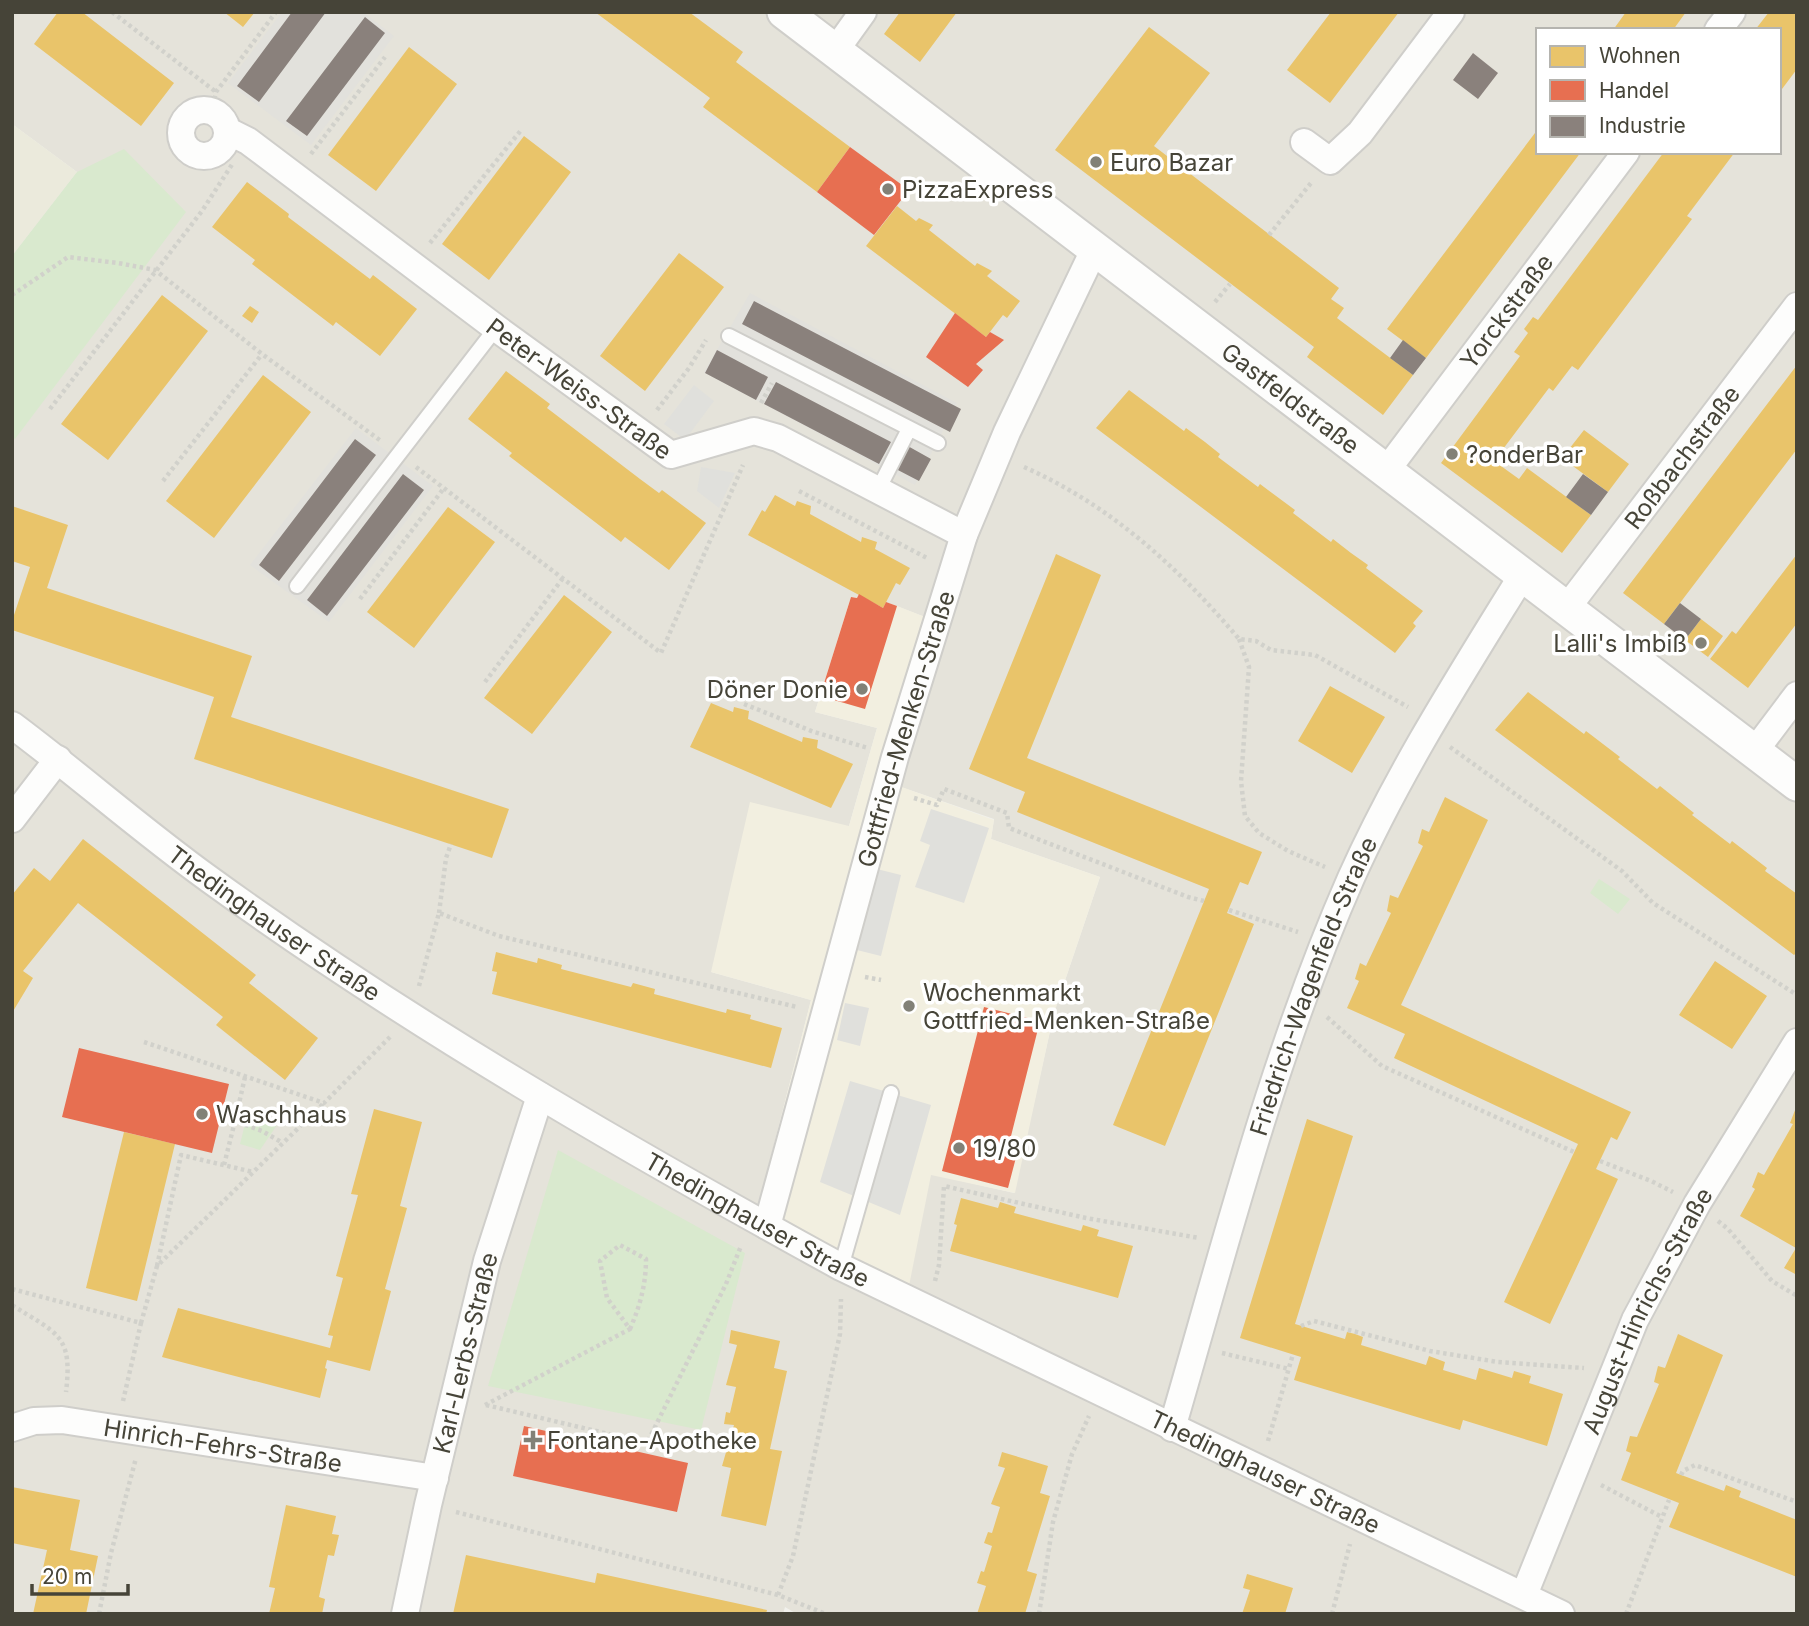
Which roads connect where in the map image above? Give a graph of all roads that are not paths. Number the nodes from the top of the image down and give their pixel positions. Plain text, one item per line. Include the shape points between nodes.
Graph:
1 (784, 12) edge
2 (863, 12) edge
3 (1451, 12) edge
4 (1732, 12) edge
5 (1720, 28) edge
6 (835, 51) junction
7 (226, 119) road end
8 (1304, 142) dead end
9 (1624, 154) edge
10 (1095, 248) junction
11 (1797, 306) edge
12 (496, 328) junction
13 (729, 336) dead end
14 (909, 429) junction
15 (938, 443) dead end
16 (1386, 471) junction
17 (878, 490) junction
18 (964, 535) junction
19 (1523, 573) junction
20 (297, 586) dead end
21 (1566, 609) junction
22 (1797, 695) edge
23 (12, 725) edge
24 (1754, 752) junction
25 (58, 759) junction
26 (1797, 784) edge
27 (12, 818) edge
28 (1797, 1042) edge
29 (891, 1093) dead end
30 (540, 1096) junction
31 (759, 1222) junction
32 (841, 1267) junction
33 (12, 1428) edge
34 (1171, 1428) junction
35 (435, 1478) junction
36 (1524, 1595) junction
37 (405, 1614) edge
38 (1561, 1614) edge

1 - 6 street, Gastfeldstraße
2 - 6 street
3 - 8 street via 1360,133 1330,162
4 - 5 street
6 - 10 street, Gastfeldstraße
7 - 12 street, Peter-Weiss-Straße
9 - 16 street, Yorckstraße
10 - 16 street, Gastfeldstraße
10 - 18 street, Gottfried-Menken-Straße via 1007,432
11 - 21 street, Roßbachstraße
12 - 17 street, Peter-Weiss-Straße via 671,455 754,430
12 - 20 lane
13 - 14 lane
14 - 15 lane
14 - 17 lane
16 - 19 street, Gastfeldstraße
17 - 18 street
18 - 31 street, Gottfried-Menken-Straße via 895,757 825,1014
19 - 21 street, Gastfeldstraße
19 - 34 street, Friedrich-Wagenfeld-Straße via 1429,726 1351,878 1277,1069
21 - 24 street, Gastfeldstraße
22 - 24 street
23 - 25 street, Thedinghauser Straße
24 - 26 street, Gastfeldstraße
25 - 27 street
25 - 30 street, Thedinghauser Straße via 208,878 411,1016
28 - 36 street, August-Hinrichs-Straße via 1697,1204 1635,1320
29 - 32 lane
30 - 31 street, Thedinghauser Straße
30 - 35 street, Karl-Lerbs-Straße via 487,1261
31 - 32 street, Thedinghauser Straße
32 - 34 street, Thedinghauser Straße
33 - 35 street, Hinrich-Fehrs-Straße via 62,1420
34 - 36 street, Thedinghauser Straße
35 - 37 street, Karl-Lerbs-Straße
36 - 38 street, Thedinghauser Straße

